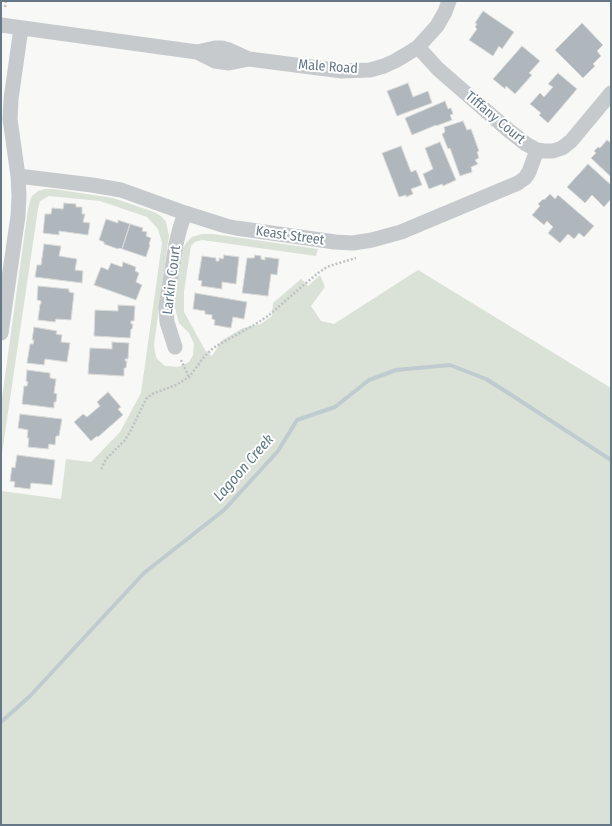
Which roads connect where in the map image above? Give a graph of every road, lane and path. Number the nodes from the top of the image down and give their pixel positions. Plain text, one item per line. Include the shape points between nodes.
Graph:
1 (6, 1) edge
2 (449, 1) edge
3 (5, 7) dead end
4 (1, 25) edge
5 (21, 28) junction
6 (418, 47) junction
7 (611, 93) edge
8 (537, 150) junction
9 (18, 176) junction
10 (185, 213) junction
11 (361, 257) dead end
12 (1, 328) edge
13 (175, 347) joint
14 (189, 377) junction
15 (101, 469) dead end

1 - 3 path
2 - 6 street, Male Road via 437,26
4 - 5 street, Male Road
5 - 6 street, Male Road via 197,52 215,61 229,63 249,59 342,71 370,70 384,66
5 - 9 street via 10,119
6 - 8 street, Tiffany Court via 438,69 507,129
7 - 8 street, Tiffany Court via 571,141 562,148 553,151
8 - 10 street, Keast Street via 529,172 518,183 401,232 372,240 335,242 236,228
9 - 10 street, Keast Street via 121,190
9 - 12 street via 18,216
10 - 13 street, Larkin Court via 176,244 166,307 167,322
11 - 14 path via 327,267 318,273 254,326 213,348
13 - 14 path
14 - 15 path via 146,399 125,440 106,459

